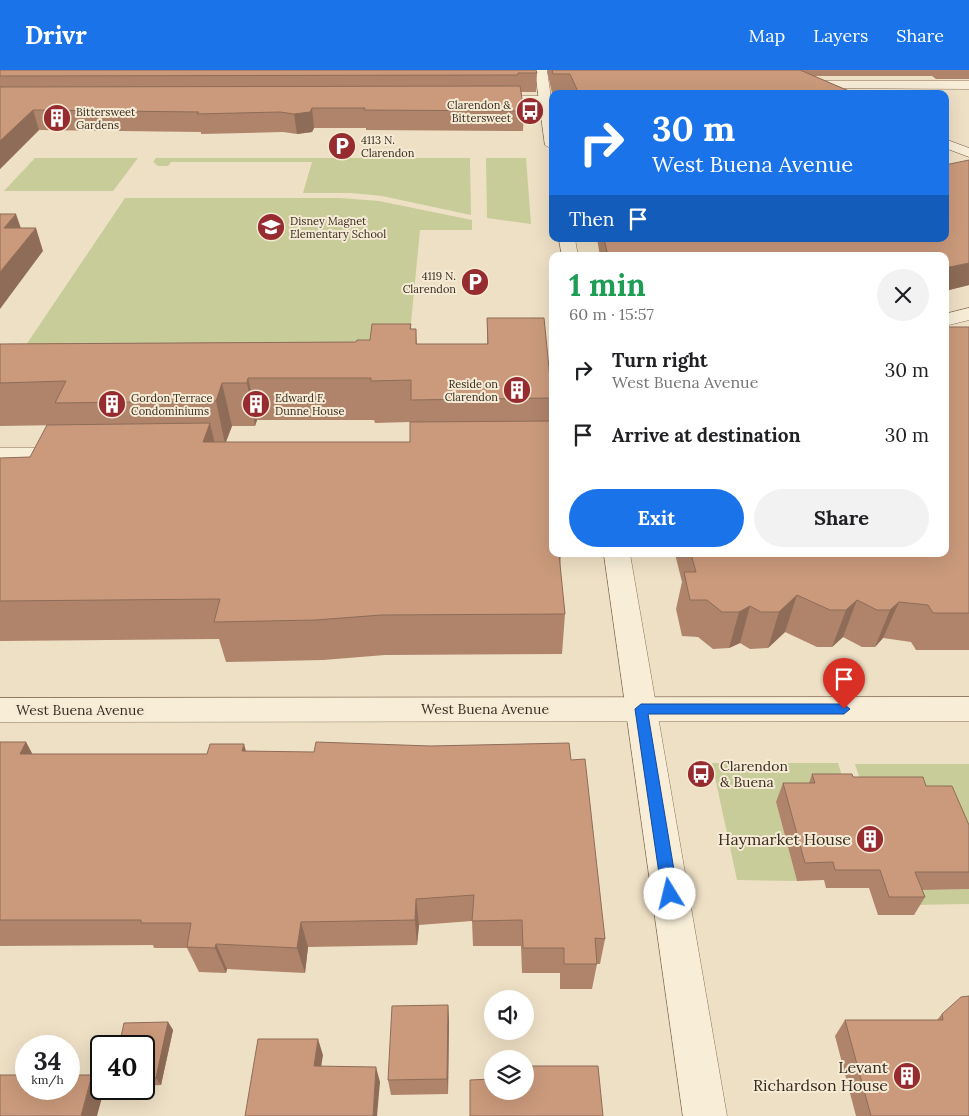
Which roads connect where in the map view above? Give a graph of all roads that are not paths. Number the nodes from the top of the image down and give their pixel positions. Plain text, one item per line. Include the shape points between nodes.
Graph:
1 (541, 70) edge
2 (969, 86) edge
3 (824, 90) edge
4 (473, 100) edge
5 (546, 100) junction
6 (549, 118) edge
7 (949, 145) edge
8 (969, 153) edge
9 (969, 314) edge
10 (949, 319) edge
11 (94, 454) edge
12 (0, 455) edge
13 (617, 557) edge
14 (641, 709) junction
15 (969, 709) edge
16 (0, 710) edge
17 (705, 1116) edge

1 - 5 street
2 - 3 street via 809,83
4 - 5 street
5 - 6 street
7 - 8 street
9 - 10 street
11 - 12 street
13 - 14 street
14 - 15 street, West Buena Avenue
14 - 16 street, West Buena Avenue
14 - 17 street

